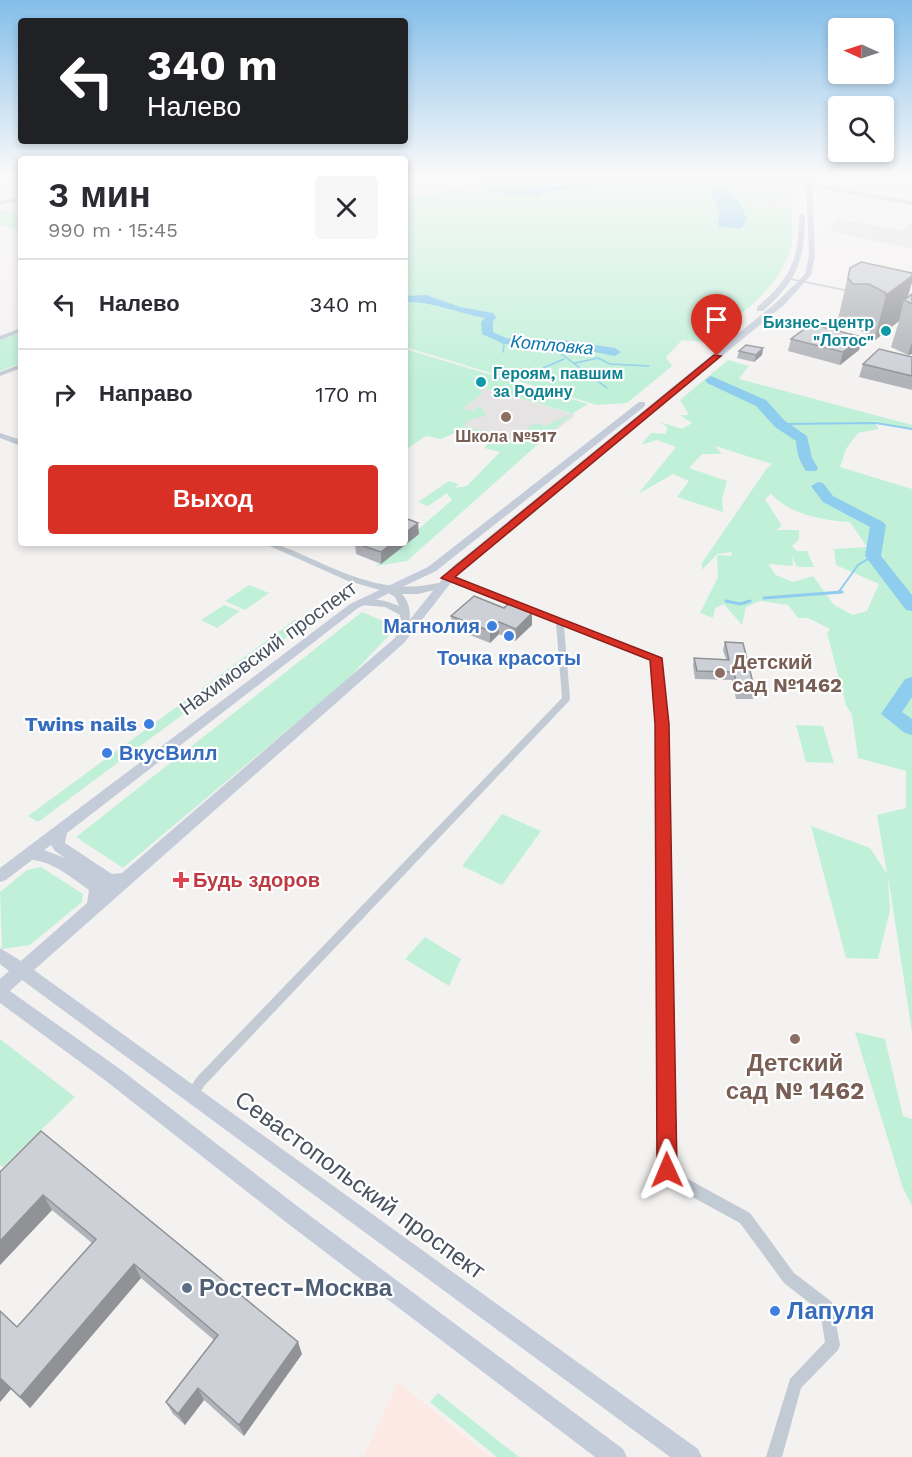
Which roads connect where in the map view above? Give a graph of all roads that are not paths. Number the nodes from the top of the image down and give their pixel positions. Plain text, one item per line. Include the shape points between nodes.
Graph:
1 (802, 244) edge
2 (812, 244) edge
3 (791, 279) junction
4 (803, 281) junction
5 (867, 295) edge
6 (18, 331) edge
7 (0, 338) edge
8 (18, 367) edge
9 (0, 374) edge
10 (0, 435) edge
11 (18, 442) edge
12 (275, 546) edge
13 (422, 575) junction
14 (362, 582) junction
15 (442, 582) junction
16 (391, 590) junction
17 (362, 601) junction
18 (406, 614) junction
19 (560, 621) junction
20 (400, 640) junction
21 (60, 831) junction
22 (30, 854) junction
23 (0, 876) edge
24 (128, 879) junction
25 (93, 909) junction
26 (0, 955) edge
27 (22, 971) junction
28 (0, 991) edge
29 (192, 1094) junction
30 (615, 1457) edge
31 (690, 1457) edge
32 (774, 1457) edge

1 - 3 main road, Нахимовский проспект
2 - 4 main road via 808,275
3 - 4 street
3 - 13 main road, Нахимовский проспект via 771,301 716,346
4 - 5 street
4 - 15 main road
6 - 7 street
8 - 9 street
10 - 11 street
12 - 14 street
13 - 14 street via 390,587
13 - 16 main road, Нахимовский проспект
14 - 16 street
14 - 17 street via 367,590
15 - 16 street via 417,592
15 - 19 street
15 - 20 main road
16 - 17 main road, Нахимовский проспект
16 - 18 street via 402,600
17 - 18 street via 387,604
17 - 21 main road, Нахимовский проспект
18 - 20 street
19 - 29 street via 566,699
19 - 32 street via 656,658 662,724 667,1170 681,1183 745,1218 789,1278 827,1307 833,1345 795,1384
20 - 24 main road
21 - 22 main road, Нахимовский проспект
21 - 24 main road via 60,847 109,880
22 - 23 main road, Нахимовский проспект
22 - 25 main road via 53,859 97,887
24 - 25 main road
25 - 27 main road
26 - 27 main road, Севастопольский проспект
27 - 28 main road
27 - 29 main road, Севастопольский проспект
28 - 30 main road
29 - 31 main road, Севастопольский проспект

